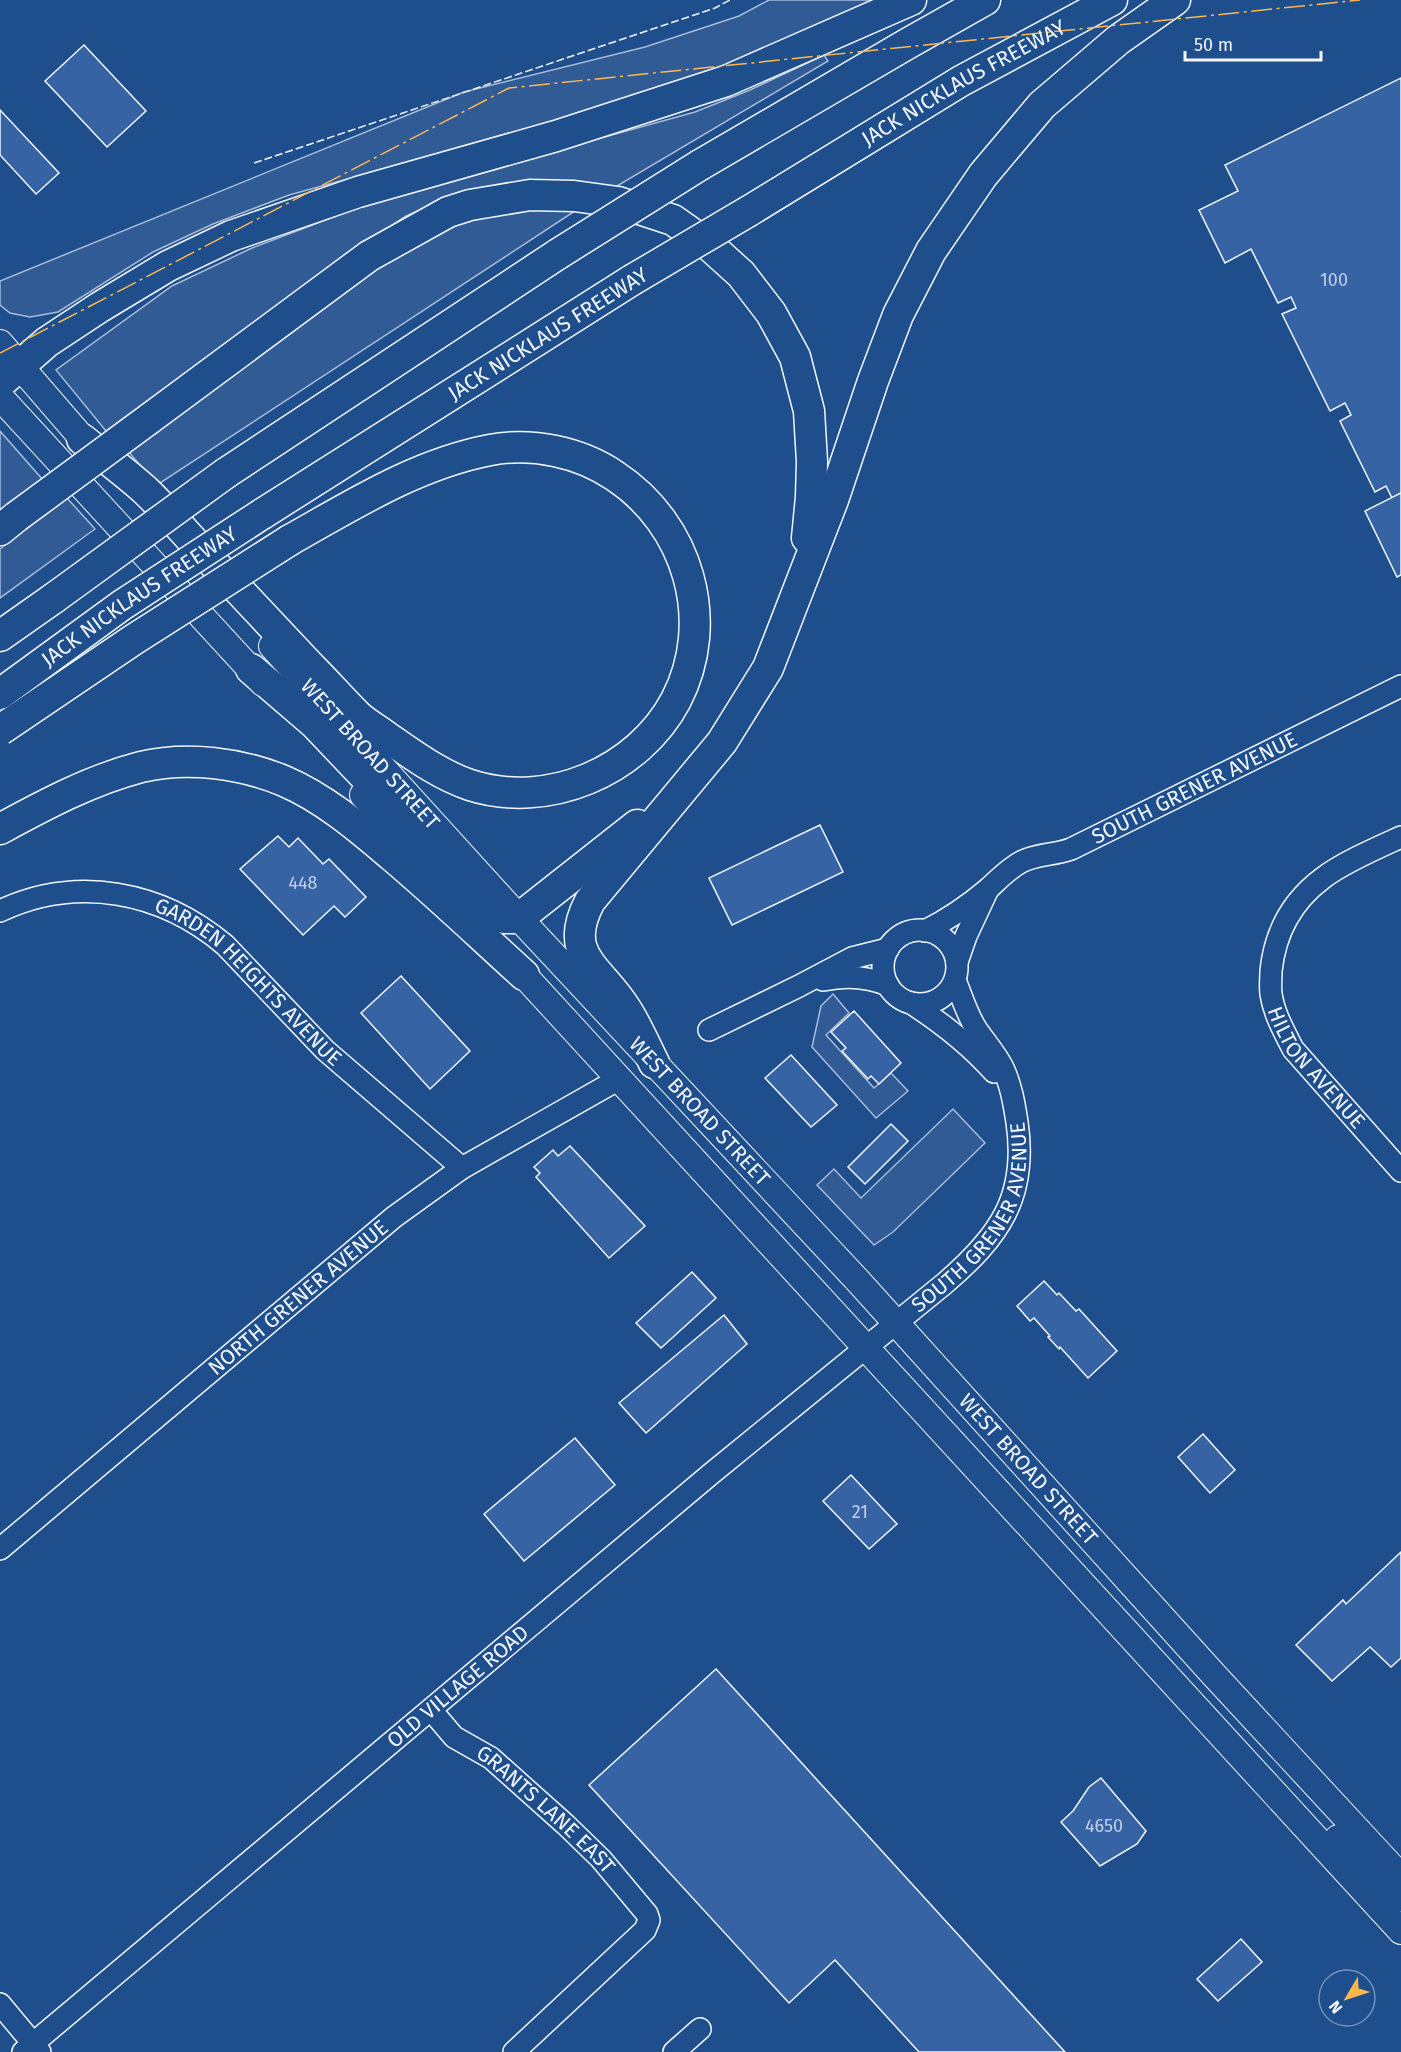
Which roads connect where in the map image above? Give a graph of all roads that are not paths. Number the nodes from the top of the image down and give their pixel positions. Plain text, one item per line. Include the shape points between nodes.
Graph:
1 (911, 0) edge
2 (985, 0) edge
3 (1112, 0) edge
4 (1175, 0) edge
5 (7, 364) edge
6 (0, 398) edge
7 (82, 439) junction
8 (8, 524) edge
9 (802, 580) junction
10 (0, 636) edge
11 (251, 669) junction
12 (1401, 686) edge
13 (0, 694) edge
14 (0, 730) edge
15 (684, 788) junction
16 (0, 829) edge
17 (1401, 837) edge
18 (988, 889) junction
19 (0, 910) edge
20 (519, 918) junction
21 (925, 931) junction
22 (888, 949) junction
23 (956, 971) junction
24 (524, 975) junction
25 (888, 985) junction
26 (799, 986) junction
27 (910, 1003) junction
28 (709, 1030) dead end
29 (654, 1063) junction
30 (619, 1079) junction
31 (1014, 1100) junction
32 (462, 1168) junction
33 (1401, 1171) edge
34 (895, 1323) junction
35 (865, 1348) junction
36 (0, 1549) edge
37 (1135, 1642) junction
38 (431, 1710) junction
39 (1317, 1786) junction
40 (1286, 1807) junction
41 (1401, 1878) edge
42 (1401, 1898) edge
43 (1401, 1931) edge
44 (0, 2004) edge
45 (700, 2029) dead end
46 (32, 2049) edge
47 (514, 2052) edge
48 (674, 2052) edge

1 - 5 highway via 726,81 556,136 358,192 231,236 168,266
2 - 10 highway, bridge via 700,165 558,254 226,473
3 - 13 highway, JACK NICKLAUS FREEWAY, bridge via 961,81 632,280 122,605
4 - 9 highway via 1118,40 1042,105 983,175 931,251 898,315
5 - 7 main road, WEST BROAD STREET
6 - 11 main road, WEST BROAD STREET
7 - 14 highway, bridge via 146,491 362,719 424,763 469,785 523,794 586,781 637,748 675,701 687,674 693,644 691,587 684,559 655,510 632,486 601,466 569,454 534,448 492,449 399,479 290,540 133,640
7 - 20 main road, WEST BROAD STREET
8 - 9 highway, bridge via 369,256 448,212 470,205 530,195 574,196 618,202 673,220 741,274 771,313 795,357 809,411 811,496
9 - 15 highway via 768,668 722,742
11 - 20 highway via 314,723 486,902 504,918
11 - 24 main road, WEST BROAD STREET
12 - 18 street, SOUTH GRENER AVENUE via 1068,850 1023,861
15 - 20 highway
15 - 29 highway via 590,901 579,929 581,948 589,963 626,1008
16 - 24 highway via 72,791 142,767 194,762 242,768 284,781 320,800 366,833
17 - 33 street, HILTON AVENUE via 1323,878 1289,915 1274,947 1270,990 1281,1027 1293,1049
18 - 21 street, SOUTH GRENER AVENUE
18 - 23 street, SOUTH GRENER AVENUE via 966,936
19 - 32 street, GARDEN HEIGHTS AVENUE via 57,894 112,893 168,907 186,917 225,945 324,1050
20 - 29 main road, WEST BROAD STREET
21 - 22 street via 907,933
21 - 23 street via 950,945
22 - 25 street via 884,961
22 - 26 street via 852,958
23 - 27 street via 951,989 942,998 919,1005
23 - 31 street, SOUTH GRENER AVENUE via 966,1009 994,1051
24 - 30 main road, WEST BROAD STREET
25 - 26 street via 852,976
25 - 27 street
26 - 28 street
27 - 31 street, SOUTH GRENER AVENUE via 970,1045
29 - 34 main road, WEST BROAD STREET
30 - 32 street, NORTH GRENER AVENUE
30 - 35 main road, WEST BROAD STREET
31 - 34 street, SOUTH GRENER AVENUE via 1020,1165 1013,1196 1001,1222 986,1245 964,1267
32 - 36 street, NORTH GRENER AVENUE via 394,1217
34 - 35 street, OLD VILLAGE ROAD
34 - 39 main road, WEST BROAD STREET
35 - 37 main road, WEST BROAD STREET
35 - 38 street, OLD VILLAGE ROAD
37 - 39 main road via 1153,1642 1215,1699 1274,1764 1285,1773
37 - 40 main road, WEST BROAD STREET
38 - 46 street, OLD VILLAGE ROAD
38 - 47 street, GRANTS LANE EAST via 454,1737 491,1758 573,1832 601,1859 649,1920 645,1930
39 - 41 main road, WEST BROAD STREET
40 - 42 main road via 1314,1812
40 - 43 main road, WEST BROAD STREET
44 - 46 street
45 - 48 street

